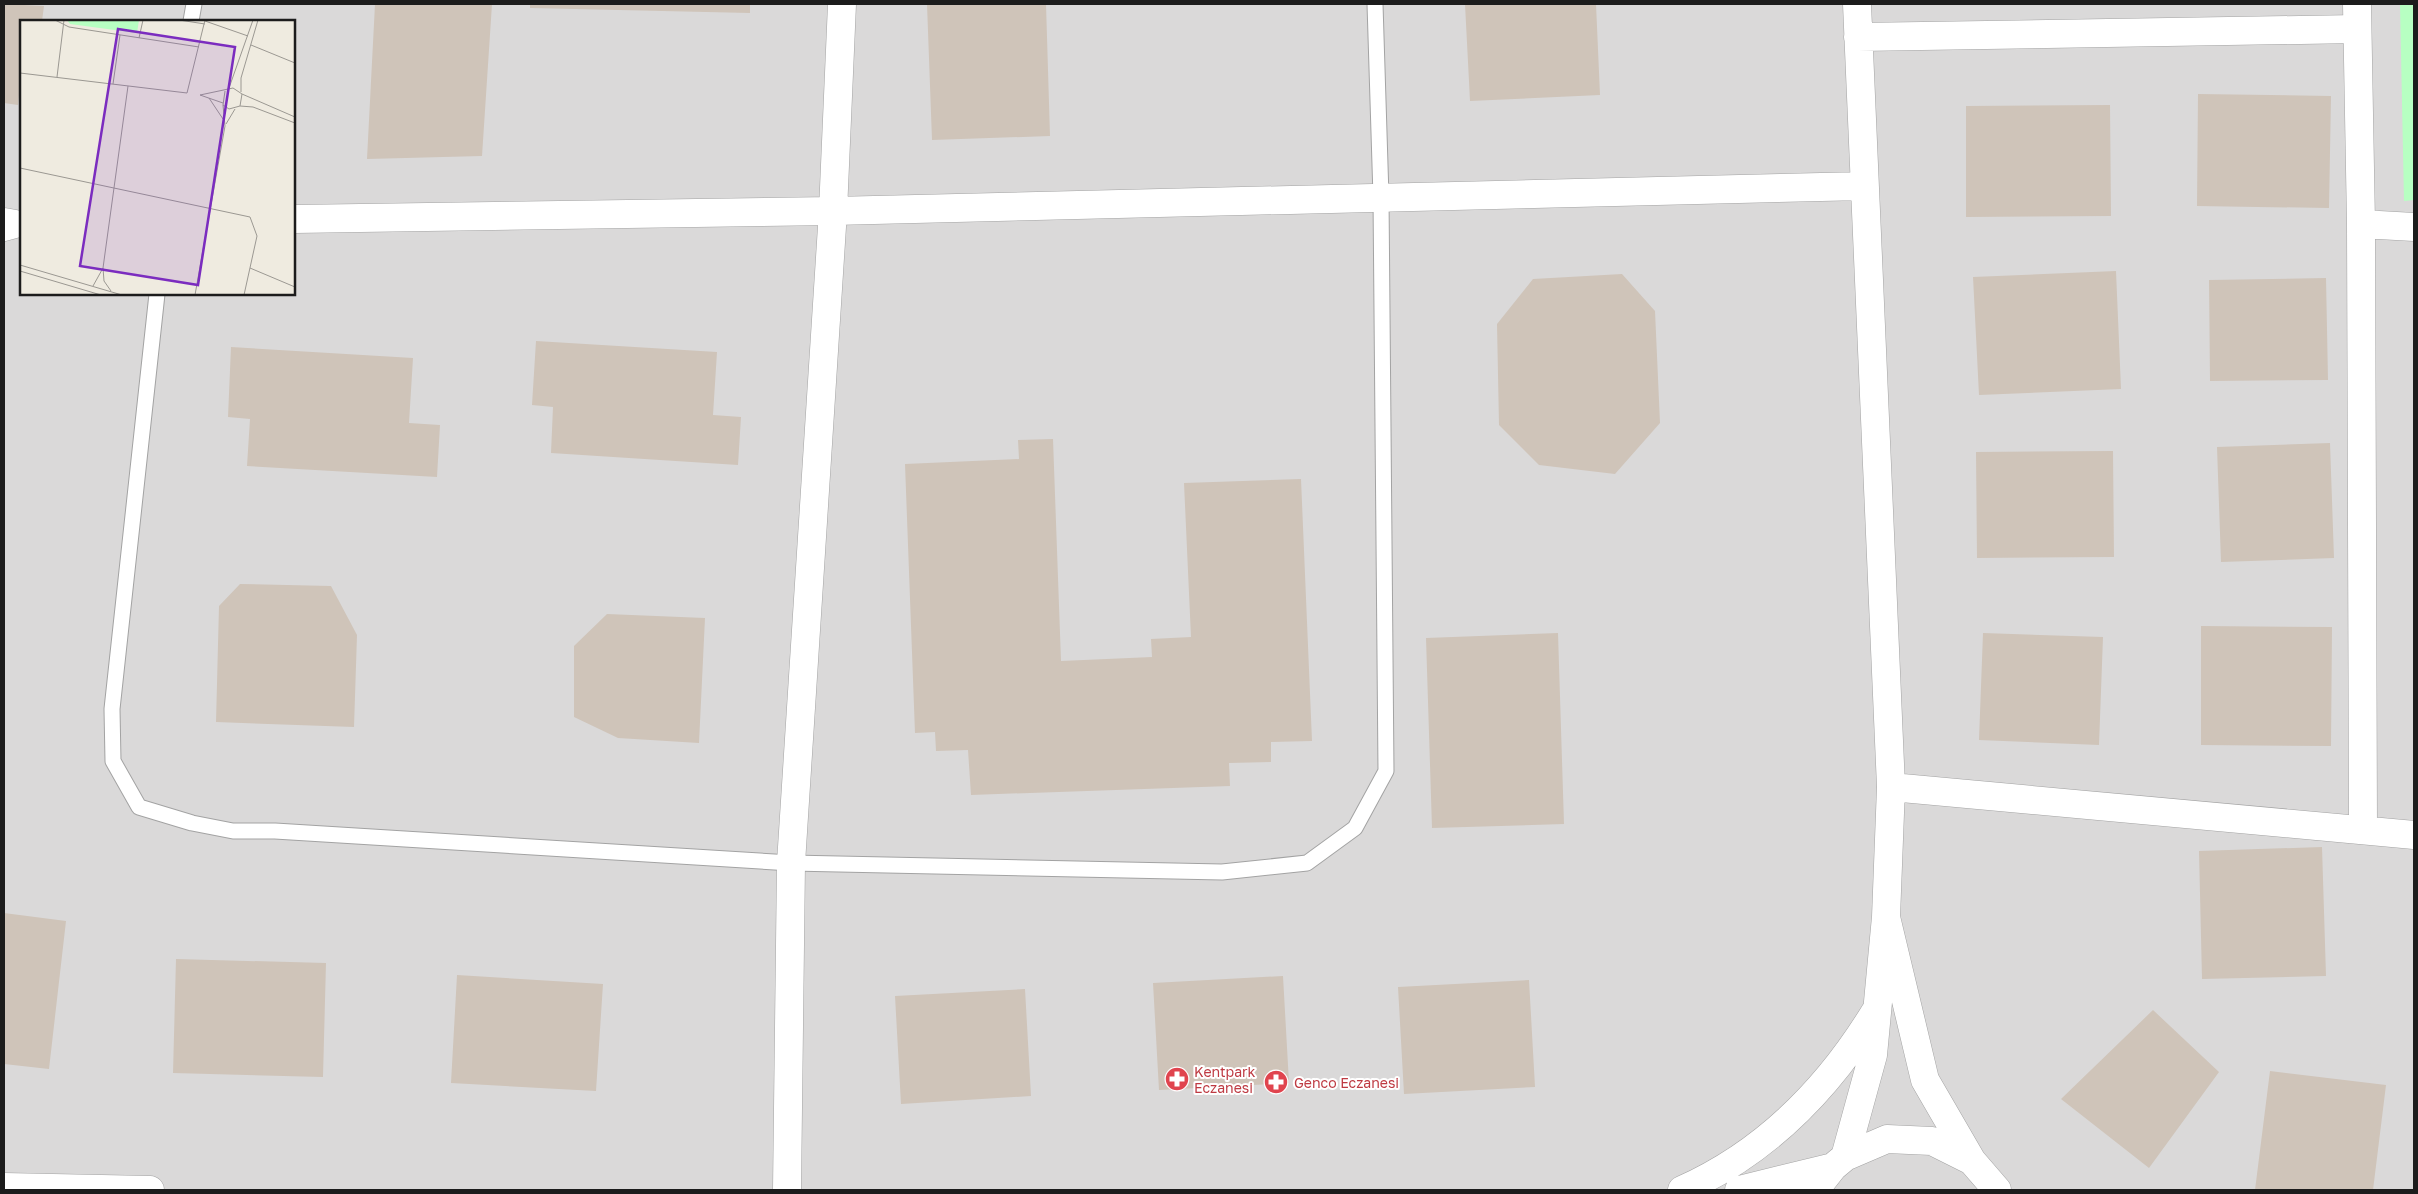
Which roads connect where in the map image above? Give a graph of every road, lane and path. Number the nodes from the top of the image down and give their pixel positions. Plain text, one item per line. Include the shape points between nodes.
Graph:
1 (194, 4) edge
2 (842, 4) edge
3 (1375, 4) edge
4 (1857, 4) edge
5 (2357, 16) edge
6 (192, 20) edge
7 (1858, 37) junction
8 (1864, 186) junction
9 (1381, 197) junction
10 (833, 211) junction
11 (295, 220) edge
12 (2361, 224) junction
13 (2414, 228) edge
14 (157, 295) edge
15 (1891, 787) junction
16 (2363, 830) junction
17 (2414, 836) edge
18 (791, 863) junction
19 (1886, 917) junction
20 (1878, 1006) junction
21 (1972, 1161) junction
22 (1839, 1162) junction
23 (4, 1187) edge
24 (150, 1190) edge
25 (788, 1190) edge
26 (1682, 1190) edge
27 (1739, 1190) edge
28 (1815, 1190) edge
29 (1997, 1190) edge

1 - 6 lane
2 - 10 street
3 - 9 lane
4 - 7 street
5 - 7 street
5 - 12 street
7 - 8 street
8 - 9 street
8 - 15 street
9 - 10 street
9 - 18 lane via 1386,771 1355,828 1307,863 1222,872
10 - 11 street
10 - 18 street
12 - 13 street
12 - 16 street
14 - 18 lane via 112,709 113,761 139,807 233,831
15 - 16 street
15 - 19 street
16 - 17 street
18 - 25 street
19 - 20 street
19 - 21 street via 1925,1080
20 - 22 street via 1873,1055
20 - 26 street via 1832,1075 1804,1106 1771,1136 1736,1161
21 - 22 street via 1932,1141 1887,1139
21 - 29 street
22 - 27 street
22 - 28 street
23 - 24 street

